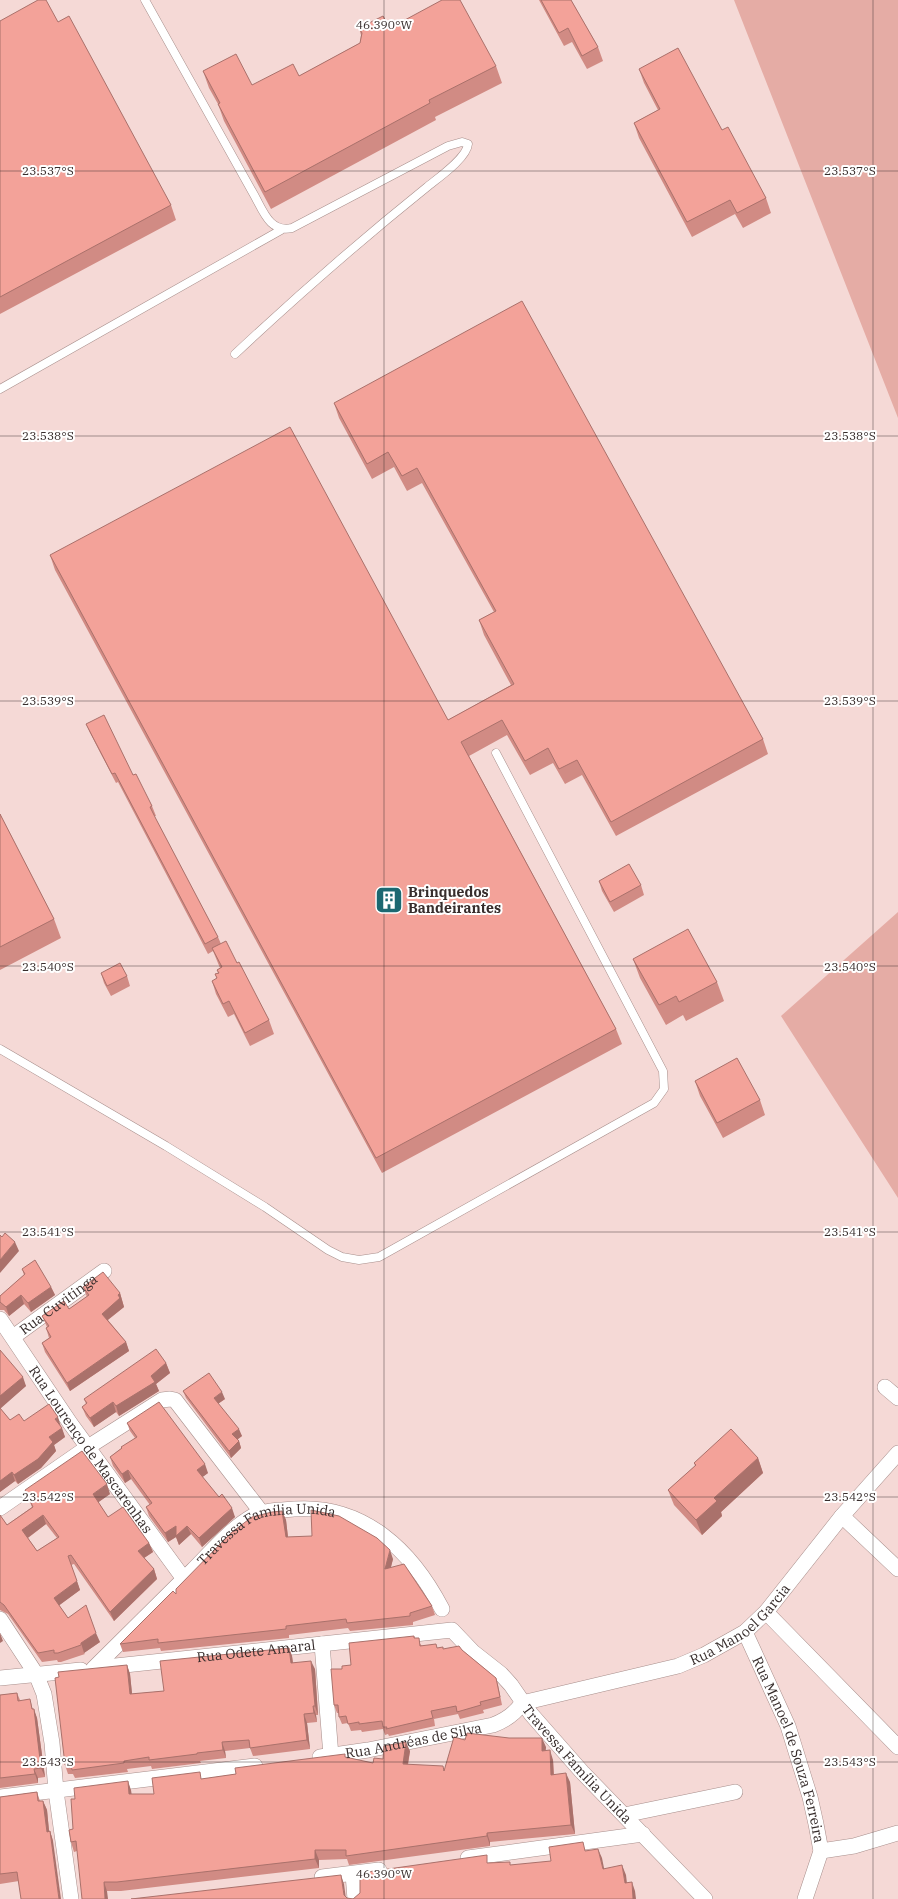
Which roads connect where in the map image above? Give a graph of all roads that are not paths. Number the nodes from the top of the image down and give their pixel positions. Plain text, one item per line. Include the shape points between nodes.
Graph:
1 (145, 0) edge
2 (281, 230) junction
3 (235, 354) dead end
4 (0, 389) edge
5 (496, 753) dead end
6 (0, 1049) edge
7 (104, 1271) edge
8 (0, 1319) edge
9 (13, 1336) junction
10 (885, 1388) dead end
11 (898, 1398) edge
12 (88, 1447) junction
13 (898, 1453) edge
14 (0, 1508) edge
15 (262, 1513) junction
16 (842, 1516) junction
17 (898, 1570) edge
18 (184, 1579) junction
19 (442, 1609) dead end
20 (766, 1612) junction
21 (0, 1619) edge
22 (452, 1630) joint
23 (745, 1632) junction
24 (322, 1644) junction
25 (93, 1669) junction
26 (36, 1674) junction
27 (0, 1678) edge
28 (522, 1703) junction
29 (898, 1748) edge
30 (331, 1756) junction
31 (302, 1760) edge
32 (274, 1764) edge
33 (56, 1791) junction
34 (735, 1792) dead end
35 (0, 1797) edge
36 (624, 1815) junction
37 (898, 1833) edge
38 (643, 1834) junction
39 (821, 1851) junction
40 (449, 1861) edge
41 (391, 1868) edge
42 (353, 1874) junction
43 (304, 1879) edge
44 (70, 1899) edge
45 (355, 1899) edge
46 (705, 1899) edge
47 (805, 1899) edge

1 - 2 lane via 253,193 271,223
2 - 3 lane via 292,228 448,146 462,142 468,144 466,153 452,166 372,231
2 - 4 lane
5 - 6 lane via 663,1071 664,1089 654,1103 379,1257 360,1260 342,1257 328,1250 166,1146
7 - 9 street, Rua Cuvitinga
8 - 9 street, Rua Lourenço de Mascarenhas
9 - 12 street, Rua Lourenço de Mascarenhas
10 - 11 street
12 - 14 street
12 - 15 street via 162,1400 175,1400
12 - 18 street, Rua Lourenço de Mascarenhas
13 - 16 street, Rua Manoel Garcia
15 - 18 street, Travessa Família Unida via 246,1521
15 - 19 street, Travessa Família Unida via 325,1510 361,1522 387,1538 408,1559
16 - 17 street
16 - 20 street, Rua Manoel Garcia
18 - 25 street, Travessa Família Unida
20 - 23 street, Rua Manoel Garcia
20 - 29 street
21 - 26 street
22 - 24 street, Rua Odete Amaral
22 - 28 street, Travessa Família Unida via 501,1674
23 - 28 street, Rua Manoel Garcia via 678,1666
23 - 39 street, Rua Manoel de Souza Ferreira via 788,1726 810,1797
24 - 25 street, Rua Odete Amaral
24 - 30 street
25 - 26 street, Rua Odete Amaral
26 - 27 street, Rua Odete Amaral
26 - 33 street via 48,1713
28 - 30 street, Rua Andréas de Silva via 513,1714 493,1725
28 - 36 street, Travessa Família Unida
30 - 31 street, Rua Andréas de Silva
32 - 33 street
33 - 35 street
33 - 44 street
34 - 36 street
36 - 38 street, Travessa Família Unida
37 - 39 street via 854,1846
38 - 40 street
38 - 46 street, Travessa Família Unida
39 - 47 street, Rua Manoel de Souza Ferreira
41 - 42 street
42 - 43 street
42 - 45 street

